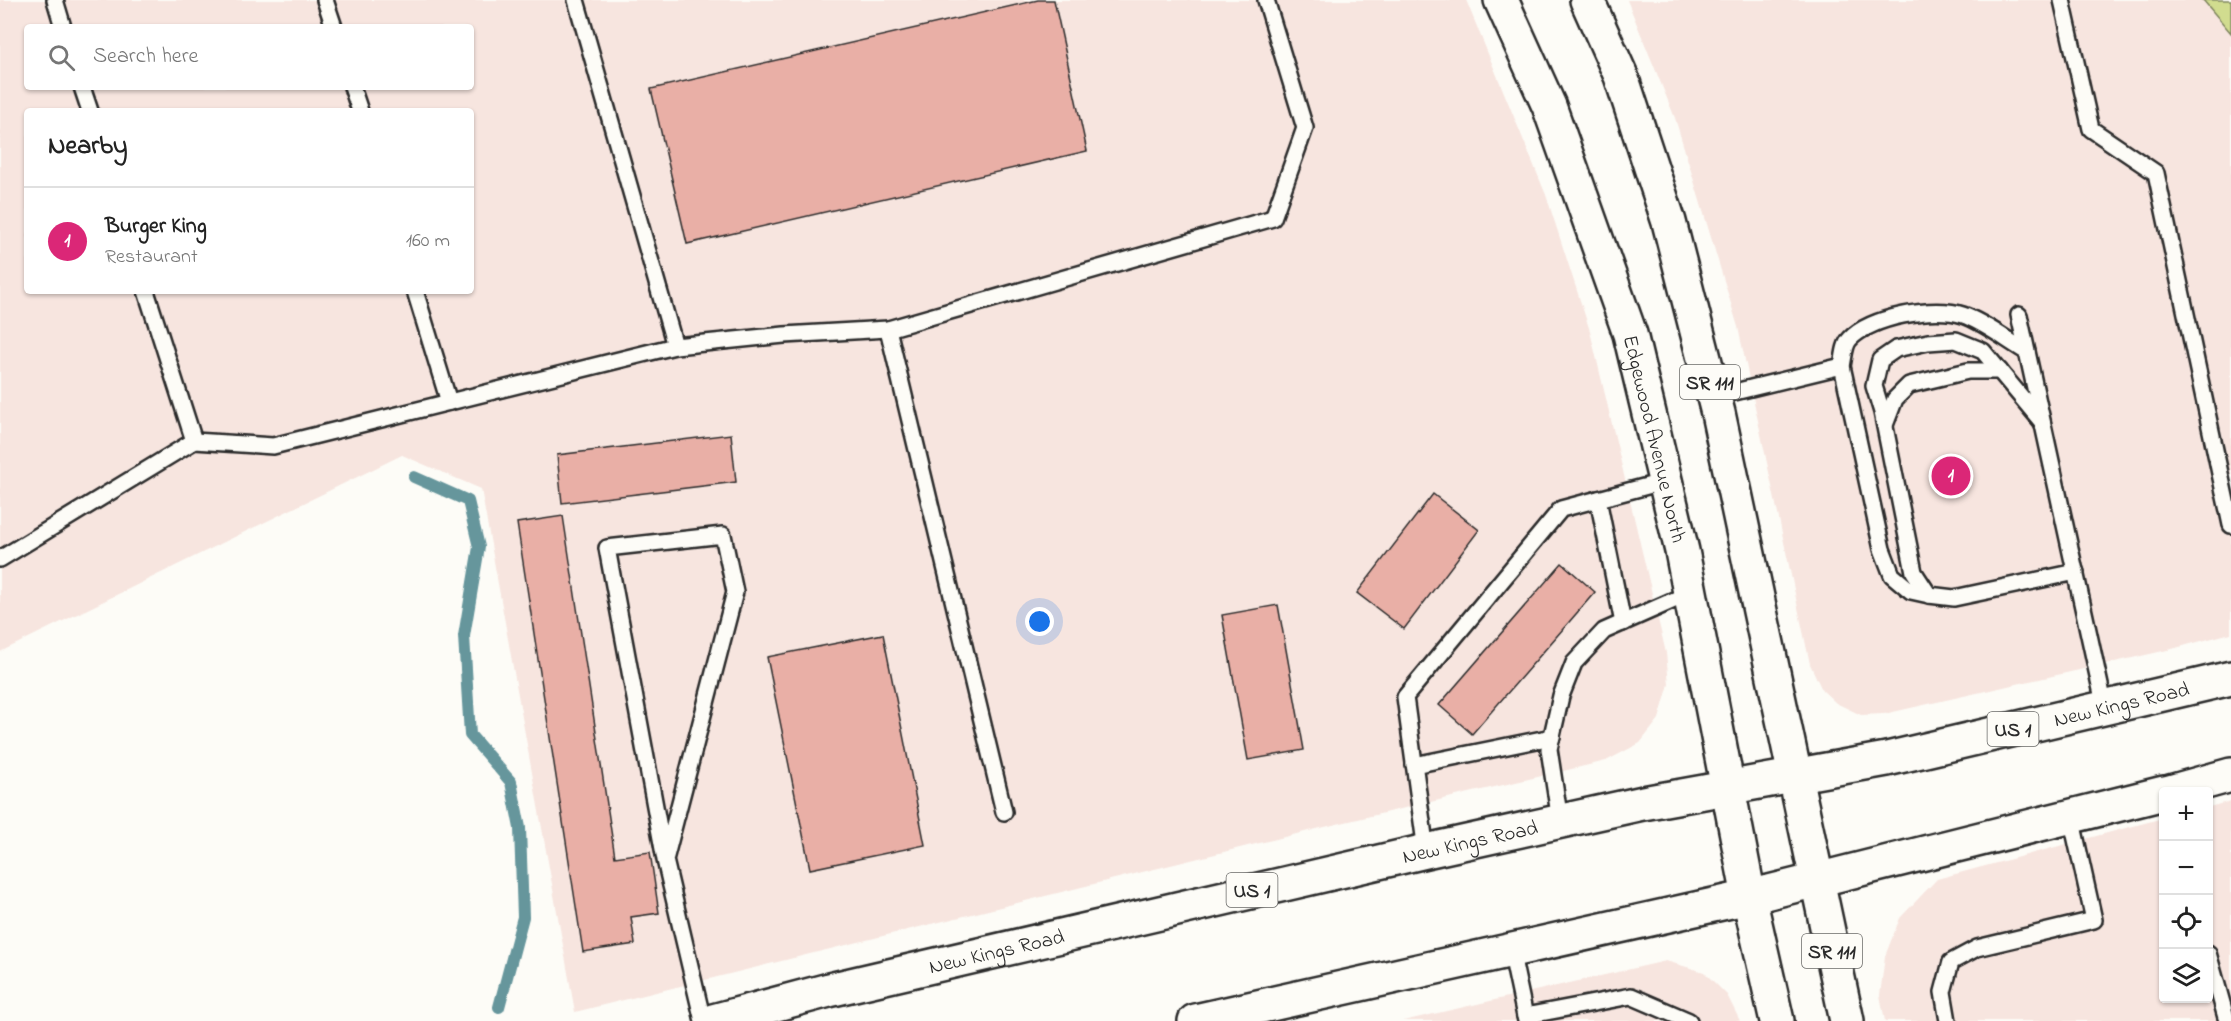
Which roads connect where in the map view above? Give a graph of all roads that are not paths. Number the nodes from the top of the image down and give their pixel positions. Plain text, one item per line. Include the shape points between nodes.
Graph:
1 (55, 0) edge
2 (326, 0) edge
3 (576, 0) edge
4 (1266, 0) edge
5 (1501, 0) edge
6 (1587, 0) edge
7 (2062, 0) edge
8 (62, 24) edge
9 (333, 24) edge
10 (83, 90) edge
11 (353, 90) edge
12 (89, 108) edge
13 (359, 108) edge
14 (147, 294) edge
15 (416, 294) edge
16 (2019, 315) dead end
17 (888, 329) junction
18 (675, 346) junction
19 (2027, 352) junction
20 (1842, 366) junction
21 (2000, 371) junction
22 (1714, 397) junction
23 (449, 402) junction
24 (2042, 422) junction
25 (1885, 425) junction
26 (194, 441) junction
27 (1666, 481) junction
28 (1598, 499) junction
29 (2231, 525) edge
30 (0, 559) edge
31 (2076, 572) junction
32 (1690, 593) junction
33 (1929, 595) junction
34 (1623, 622) junction
35 (2231, 678) edge
36 (2105, 708) junction
37 (1552, 737) junction
38 (1414, 765) junction
39 (1795, 775) junction
40 (2231, 775) edge
41 (2188, 787) edge
42 (1729, 788) junction
43 (2159, 794) edge
44 (1004, 812) dead end
45 (2071, 817) junction
46 (1560, 821) junction
47 (1426, 851) junction
48 (665, 860) junction
49 (1817, 880) junction
50 (1749, 897) junction
51 (1511, 950) junction
52 (2213, 971) edge
53 (1272, 1012) edge
54 (1525, 1018) edge
55 (703, 1021) edge
56 (713, 1021) edge
57 (1195, 1021) edge
58 (1689, 1021) edge
59 (1777, 1021) edge
60 (1847, 1021) edge
61 (1948, 1021) edge
62 (2227, 1021) edge

1 - 8 lane
2 - 9 lane
3 - 18 lane
4 - 17 lane via 1305,128 1273,218
5 - 27 main road, Edgewood Avenue North via 1550,106 1630,334
6 - 22 main road, SR 111 via 1621,76 1669,222
7 - 29 lane via 2091,129 2156,173
10 - 12 lane
11 - 13 lane
14 - 26 lane
15 - 23 lane
16 - 19 lane
17 - 18 lane
17 - 44 lane
18 - 23 lane
19 - 20 lane via 1966,315 1925,310 1864,327 1848,341
19 - 24 lane
20 - 22 lane
20 - 33 lane via 1882,549 1892,575 1911,591
21 - 24 lane
21 - 25 lane via 1968,371 1909,385 1895,399
21 - 25 lane via 1983,351 1956,340 1896,349 1880,360 1874,386
22 - 39 main road, SR 111
23 - 26 lane via 273,446
24 - 31 lane
25 - 33 lane via 1914,572
26 - 30 lane
27 - 28 lane
27 - 32 main road, Edgewood Avenue North
28 - 34 lane
28 - 38 lane via 1560,509 1405,697
31 - 33 lane via 1954,598
31 - 36 lane
32 - 34 lane
32 - 42 main road, Edgewood Avenue North
34 - 37 lane via 1604,631 1574,663 1561,696
35 - 36 main road, New Kings Road / US 1
36 - 39 main road, New Kings Road / US 1 via 1887,759
37 - 38 lane
37 - 46 lane via 1549,749
38 - 47 lane
39 - 42 main road, New Kings Road / US 1
39 - 49 main road, SR 111
40 - 41 main road
42 - 46 main road, New Kings Road / US 1
42 - 50 main road, Edgewood Avenue North
43 - 45 main road
45 - 49 main road
45 - 61 lane via 2094,920 1977,948 1951,962 1943,992
46 - 47 main road, New Kings Road / US 1
47 - 56 main road, New Kings Road / US 1 via 829,990
48 - 48 lane via 607,548 723,535 735,592
48 - 55 lane
49 - 50 main road
49 - 60 main road, SR 111
50 - 51 main road
50 - 59 main road, Edgewood Avenue North
51 - 53 main road
51 - 54 lane
52 - 62 lane
53 - 57 main road
54 - 58 lane via 1631,996

